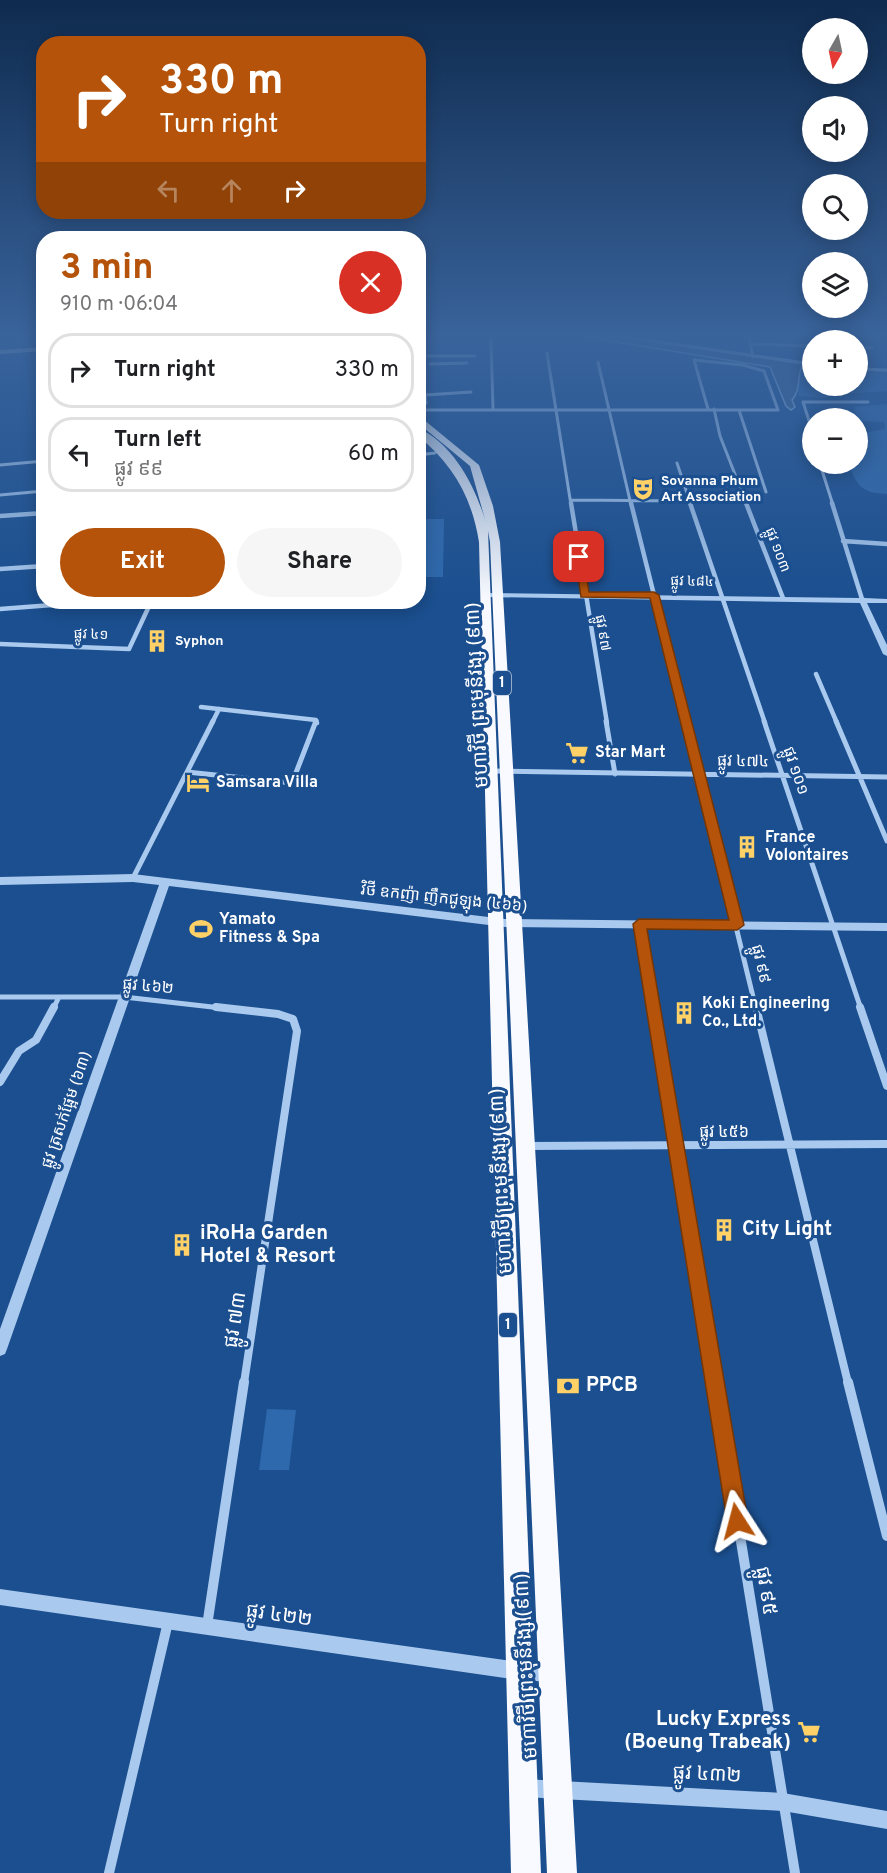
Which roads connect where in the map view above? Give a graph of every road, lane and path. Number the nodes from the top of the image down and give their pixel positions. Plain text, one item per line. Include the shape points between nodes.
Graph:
1 (558, 424) edge
2 (612, 424) edge
3 (716, 424) edge
4 (744, 424) edge
5 (426, 425) edge
6 (426, 431) edge
7 (426, 438) edge
8 (426, 445) edge
9 (435, 453) junction
10 (426, 454) edge
11 (36, 462) edge
12 (677, 463) dead end
13 (0, 465) edge
14 (823, 474) edge
15 (476, 488) junction
16 (36, 492) edge
17 (766, 492) dead end
18 (0, 495) edge
19 (571, 500) junction
20 (630, 500) junction
21 (690, 501) junction
22 (36, 514) edge
23 (0, 516) edge
24 (843, 541) junction
25 (887, 544) edge
26 (36, 567) edge
27 (0, 569) edge
28 (491, 595) junction
29 (585, 595) junction
30 (654, 595) junction
31 (722, 596) junction
32 (783, 598) junction
33 (859, 599) junction
34 (887, 601) edge
35 (36, 606) edge
36 (0, 609) edge
37 (147, 609) edge
38 (0, 644) edge
39 (887, 654) edge
40 (816, 674) dead end
41 (201, 707) dead end
42 (219, 709) junction
43 (491, 771) junction
44 (187, 772) junction
45 (507, 772) junction
46 (615, 774) junction
47 (699, 775) junction
48 (782, 776) junction
49 (860, 777) junction
50 (887, 777) edge
51 (887, 841) edge
52 (133, 878) junction
53 (0, 881) edge
54 (165, 882) junction
55 (505, 922) junction
56 (639, 924) junction
57 (737, 925) junction
58 (833, 926) junction
59 (887, 927) edge
60 (0, 997) edge
61 (59, 997) junction
62 (124, 997) junction
63 (293, 1020) joint
64 (0, 1082) edge
65 (887, 1086) edge
66 (887, 1144) edge
67 (525, 1146) junction
68 (788, 1146) junction
69 (676, 1147) junction
70 (505, 1210) junction
71 (528, 1210) junction
72 (0, 1349) edge
73 (887, 1536) edge
74 (0, 1597) edge
75 (169, 1621) junction
76 (207, 1627) junction
77 (519, 1671) junction
78 (552, 1673) junction
79 (524, 1788) junction
80 (558, 1790) junction
81 (783, 1802) junction
82 (887, 1820) edge
83 (109, 1873) edge
84 (526, 1873) edge
85 (562, 1873) edge
86 (795, 1873) edge

1 - 19 street, ផ្លូវ ៩៧
2 - 20 street, ផ្លូវ ៩៩
3 - 32 street, ផ្លូវ ១០៣
4 - 17 street
5 - 15 highway, 1 via 474,465
6 - 15 highway via 459,459
7 - 15 highway
8 - 9 highway, 1
9 - 10 street
9 - 15 highway, 1
11 - 13 street
12 - 21 street, ផ្លូវ ១០១
14 - 24 street
15 - 28 highway, មហាវិថី ព្រះមុនីវង្ស (៩៣) / 1
16 - 18 street
19 - 20 street
19 - 29 street, ផ្លូវ ៩៧
20 - 21 street
20 - 30 street, ផ្លូវ ៩៩
21 - 31 street, ផ្លូវ ១០១
22 - 23 street
24 - 25 street
24 - 33 street
26 - 27 street
28 - 29 street, ផ្លូវ ៤៨៤
28 - 43 highway, មហាវិថី ព្រះមុនីវង្ស (៩៣) / 1
28 - 45 highway, មហាវិថី ព្រះមុនីវង្ស (៩៣) / 1
29 - 30 street, ផ្លូវ ៤៨៤
29 - 46 street, ផ្លូវ ៩៧
30 - 31 street, ផ្លូវ ៤៨៤
30 - 47 street, ផ្លូវ ៩៩
31 - 32 street, ផ្លូវ ៤៨៤
31 - 48 street, ផ្លូវ ១០១
32 - 33 street, ផ្លូវ ៤៨៤
33 - 34 street, ផ្លូវ ៤៨៤
33 - 39 street
35 - 36 street, ផ្លូវ ៤១
37 - 38 street, ផ្លូវ ៤១ via 129,649
40 - 49 street
41 - 42 street
42 - 44 street
42 - 44 street via 316,720 294,780 287,783
43 - 45 street, ផ្លូវ ៤៧៤
43 - 55 highway, មហាវិថី ព្រះមុនីវង្ស (៩៣) / 1
44 - 52 street
45 - 46 street, ផ្លូវ ៤៧៤
45 - 55 highway, មហាវិថី ព្រះមុនីវង្ស (៩៣) / 1
46 - 47 street, ផ្លូវ ៤៧៤
47 - 48 street, ផ្លូវ ៤៧៤
47 - 57 street, ផ្លូវ ៩៩
48 - 49 street, ផ្លូវ ៤៧៤
48 - 58 street, ផ្លូវ ១០១
49 - 50 street, ផ្លូវ ៤៧៤
49 - 51 street
52 - 53 street, វិថី ឧកញ៉ា ញឹកជូឡុង (៤៦៦)
52 - 54 street, វិថី ឧកញ៉ា ញឹកជូឡុង (៤៦៦)
54 - 55 street, វិថី ឧកញ៉ា ញឹកជូឡុង (៤៦៦)
54 - 62 street, ផ្លូវ ត្រសក់ផ្អែម (៦៣)
55 - 56 street, វិថី ឧកញ៉ា ញឹកជូឡុង (៤៦៦)
55 - 67 highway, មហាវិថី ព្រះមុនីវង្ស (៩៣) / 1
55 - 70 highway, មហាវិថី ព្រះមុនីវង្ស (៩៣) / 1
56 - 57 street, វិថី ឧកញ៉ា ញឹកជូឡុង (៤៦៦)
56 - 69 street, ផ្លូវ ៩៥
57 - 58 street, វិថី ឧកញ៉ា ញឹកជូឡុង (៤៦៦)
57 - 68 street, ផ្លូវ ៩៩
58 - 59 street, វិថី ឧកញ៉ា ញឹកជូឡុង (៤៦៦)
58 - 65 street, ផ្លូវ ១០១
60 - 61 street, ផ្លូវ ៤៦២
61 - 62 street, ផ្លូវ ៤៦២
61 - 64 street via 36,1040 19,1051
62 - 63 street, ផ្លូវ ៤៦២ via 278,1014
62 - 72 street, ផ្លូវ ត្រសក់ផ្អែម (៦៣)
63 - 76 street, ផ្លូវ ៧៣ via 297,1031
66 - 68 street, ផ្លូវ ៤៥៦
67 - 69 street, ផ្លូវ ៤៥៦
67 - 71 highway, មហាវិថី ព្រះមុនីវង្ស (៩៣) / 1
68 - 69 street, ផ្លូវ ៤៥៦
68 - 73 street, ផ្លូវ ៩៩
69 - 81 street, ផ្លូវ ៩៥
70 - 71 highway
70 - 77 highway, មហាវិថី ព្រះមុនីវង្ស (៩៣) / 1
71 - 78 highway, មហាវិថី ព្រះមុនីវង្ស (៩៣) / 1
74 - 75 street, ផ្លូវ ៤២២
75 - 76 street, ផ្លូវ ៤២២
75 - 83 street
76 - 77 street, ផ្លូវ ៤២២
77 - 78 street, ផ្លូវ ៤២២
77 - 79 highway, មហាវិថី ព្រះមុនីវង្ស (៩៣) / 1
78 - 80 highway, មហាវិថី ព្រះមុនីវង្ស (៩៣) / 1
79 - 80 street, ផ្លូវ ៤៣២
79 - 84 highway, មហាវិថី ព្រះមុនីវង្ស (៩៣) / 1
80 - 81 street, ផ្លូវ ៤៣២
80 - 85 highway, មហាវិថី ព្រះមុនីវង្ស (៩៣) / 1
81 - 82 street, ផ្លូវ ៤៣២
81 - 86 street, ផ្លូវ ៩៥

